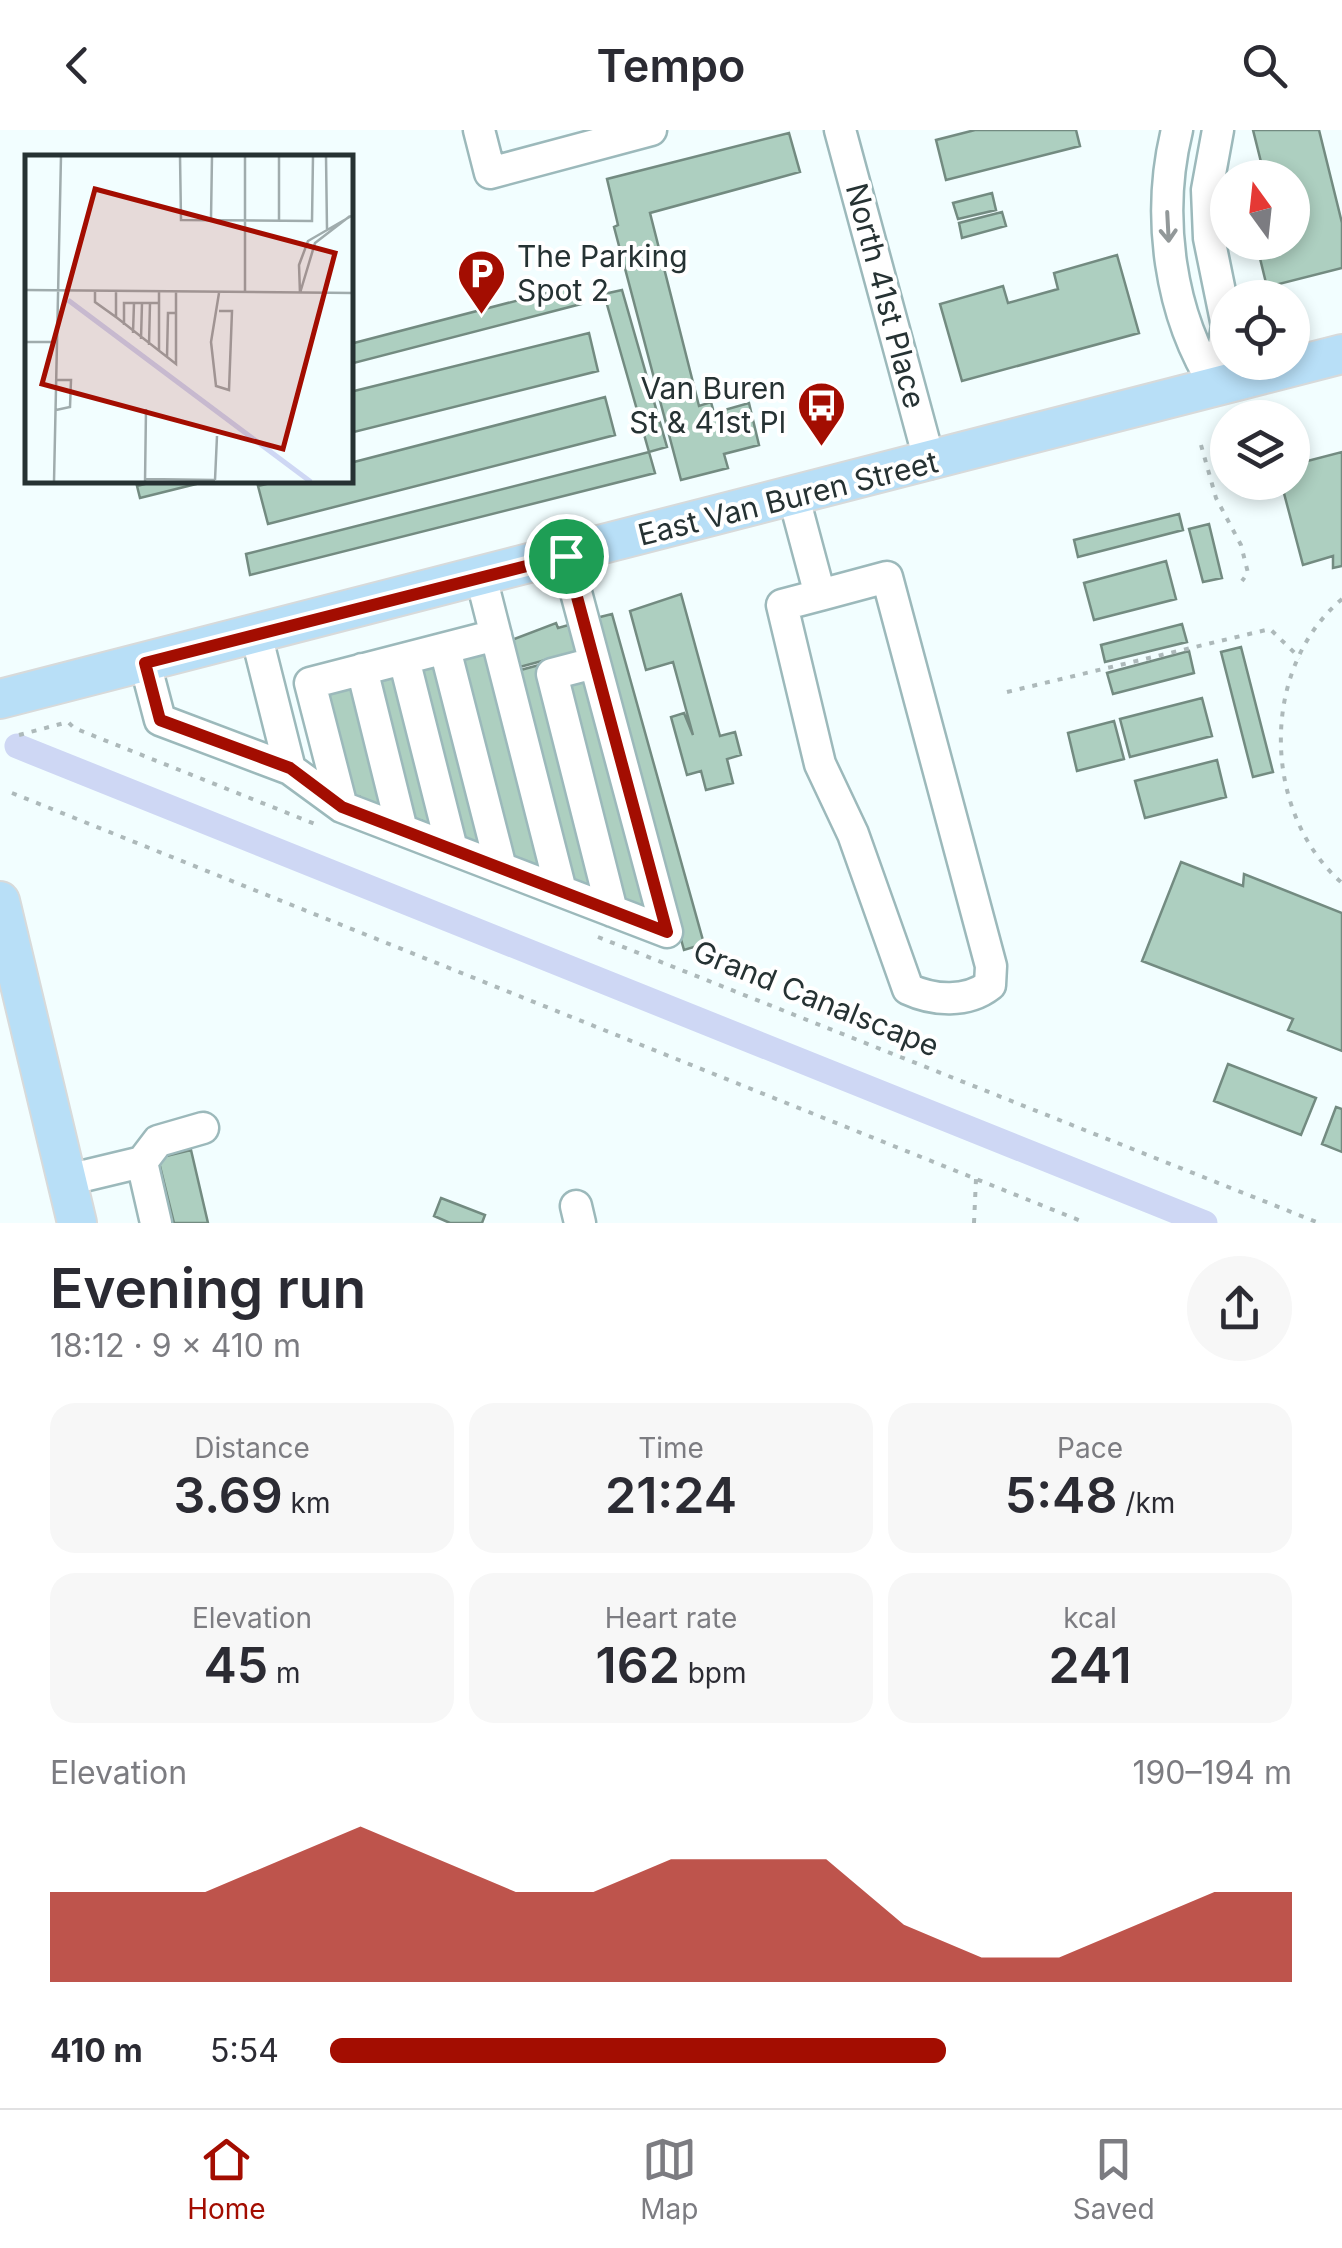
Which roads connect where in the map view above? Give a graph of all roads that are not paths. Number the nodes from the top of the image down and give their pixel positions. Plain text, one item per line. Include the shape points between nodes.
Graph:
1 (479, 130) edge
2 (651, 130) edge
3 (840, 130) edge
4 (1177, 130) edge
5 (1218, 130) edge
6 (1342, 354) edge
7 (1217, 388) junction
8 (930, 463) junction
9 (794, 498) junction
10 (566, 556) junction
11 (480, 577) junction
12 (820, 595) junction
13 (256, 634) junction
14 (496, 635) junction
15 (444, 648) junction
16 (404, 659) junction
17 (145, 663) junction
18 (594, 663) junction
19 (362, 670) junction
20 (14, 696) edge
21 (290, 768) junction
22 (338, 819) junction
23 (402, 830) junction
24 (452, 849) junction
25 (501, 868) junction
26 (561, 892) junction
27 (0, 901) edge
28 (603, 923) junction
29 (10, 985) edge
30 (202, 1128) dead end
31 (142, 1162) junction
32 (67, 1180) junction
33 (77, 1223) edge
34 (156, 1223) edge

1 - 2 street via 490,173
3 - 8 street, North 41st Place
4 -> 7 street via 1166,203 1168,241 1194,352
5 - 7 street via 1207,190 1209,238 1227,326
6 - 7 main road, East Van Buren Street
7 - 8 main road, East Van Buren Street
8 - 9 main road, East Van Buren Street
9 - 10 main road, East Van Buren Street
9 - 12 street
10 - 11 main road, East Van Buren Street
10 - 18 street
11 - 13 main road, East Van Buren Street
11 - 14 street
12 - 12 street via 782,605 820,764 853,834 899,973 908,990 930,1000 978,994 990,985 991,966 887,578
13 - 17 main road, East Van Buren Street
13 - 21 street
14 - 15 street
14 - 26 street
15 - 16 street
15 - 25 street
16 - 19 street
16 - 24 street
17 - 20 main road, East Van Buren Street
17 - 21 street via 160,720
18 - 28 street via 552,674
18 - 28 street via 667,932
19 - 22 street via 310,683
19 - 23 street
21 - 22 street
22 - 23 street
23 - 24 street
24 - 25 street
25 - 26 street
26 - 28 street
27 - 29 main road
29 - 32 main road
30 - 31 street via 158,1141
31 - 32 street
31 - 34 street
32 - 33 main road

